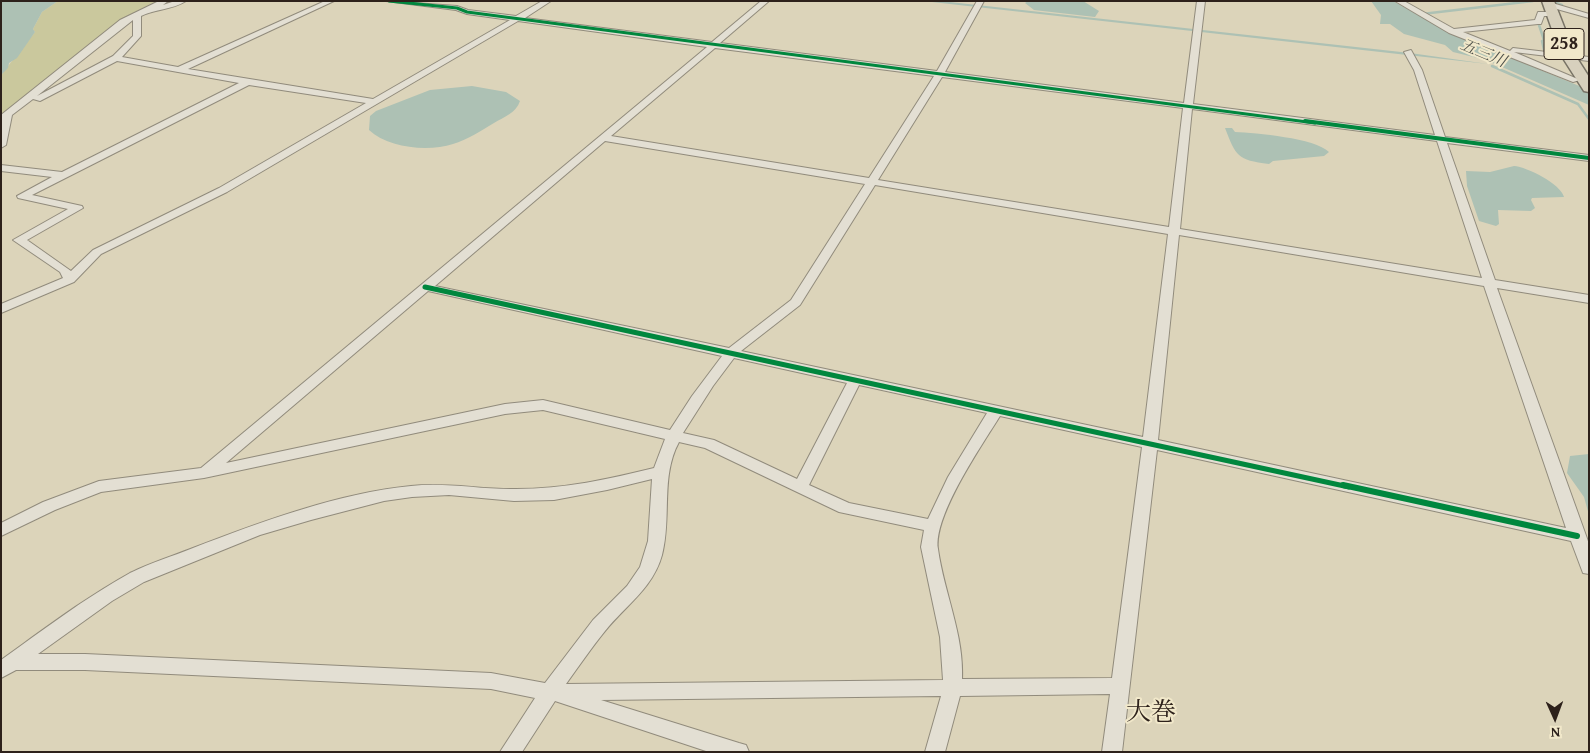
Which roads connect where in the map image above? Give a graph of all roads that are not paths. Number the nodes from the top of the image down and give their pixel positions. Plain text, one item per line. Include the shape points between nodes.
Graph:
1 (165, 1) edge
2 (184, 1) edge
3 (331, 1) edge
4 (389, 1) edge
5 (548, 1) edge
6 (766, 1) edge
7 (1201, 1) edge
8 (1398, 1) edge
9 (979, 5) edge
10 (1550, 6) edge
11 (137, 15) junction
12 (1589, 16) edge
13 (519, 19) junction
14 (1452, 31) junction
15 (714, 45) junction
16 (1497, 48) junction
17 (1409, 53) dead end
18 (1568, 55) junction
19 (116, 58) junction
20 (1589, 59) edge
21 (178, 70) junction
22 (940, 75) junction
23 (248, 82) junction
24 (1582, 84) edge
25 (375, 102) junction
26 (1188, 107) junction
27 (6, 116) edge
28 (604, 138) junction
29 (1441, 140) junction
30 (1, 145) edge
31 (1589, 158) edge
32 (1, 168) edge
33 (65, 175) junction
34 (873, 182) junction
35 (1174, 231) junction
36 (70, 279) junction
37 (1490, 282) junction
38 (425, 287) junction
39 (1589, 298) edge
40 (1, 309) edge
41 (731, 354) junction
42 (855, 380) junction
43 (996, 411) junction
44 (672, 436) junction
45 (1150, 444) junction
46 (662, 471) junction
47 (204, 473) junction
48 (800, 488) junction
49 (934, 526) junction
50 (1, 530) edge
51 (1578, 536) junction
52 (1589, 568) edge
53 (8, 666) edge
54 (1120, 686) junction
55 (952, 688) junction
56 (549, 692) junction
57 (510, 752) edge
58 (739, 752) edge
59 (935, 752) edge
60 (1112, 752) edge

1 - 11 street
2 - 11 street
3 - 21 street
4 - 13 street
5 - 13 street
6 - 15 street
7 - 26 street
8 - 14 street
9 - 22 street
10 - 12 street
10 - 14 street via 1538,22
10 - 18 highway, 258
11 - 19 street via 137,36
11 - 27 street via 116,28
13 - 15 street
13 - 25 street
14 - 16 street
15 - 22 street
15 - 28 street
16 - 18 street
16 - 24 street
17 - 29 street via 1418,70
18 - 20 street
18 - 24 highway, 258
19 - 21 street
19 - 27 street
21 - 23 street
22 - 26 street
22 - 34 street
23 - 25 street
23 - 33 street
25 - 36 street via 223,190 97,252
26 - 29 street
26 - 35 street
27 - 30 street
28 - 34 street
28 - 38 street
29 - 31 street
29 - 37 street
32 - 33 street
33 - 36 street via 22,196 78,208 19,240 64,270
34 - 35 street
34 - 41 street via 796,302
35 - 37 street
35 - 45 street
36 - 40 street
37 - 39 street
37 - 51 street
38 - 41 street
38 - 47 street
41 - 42 street
41 - 44 street
42 - 43 street
42 - 48 street
43 - 45 street
43 - 49 street via 949,492
44 - 46 street
44 - 47 street via 544,405 530,405
44 - 48 street via 710,444
45 - 51 street
45 - 54 street
46 - 53 street via 554,494 514,495 449,489 412,491 310,514 236,538 138,577
46 - 56 street via 649,568 600,624
47 - 50 street via 85,491
48 - 49 street via 845,508
49 - 55 street via 929,547 950,650
51 - 52 street
53 - 56 street via 95,662 491,681
54 - 55 street
54 - 60 street
55 - 56 street
55 - 59 street
56 - 57 street
56 - 58 street

